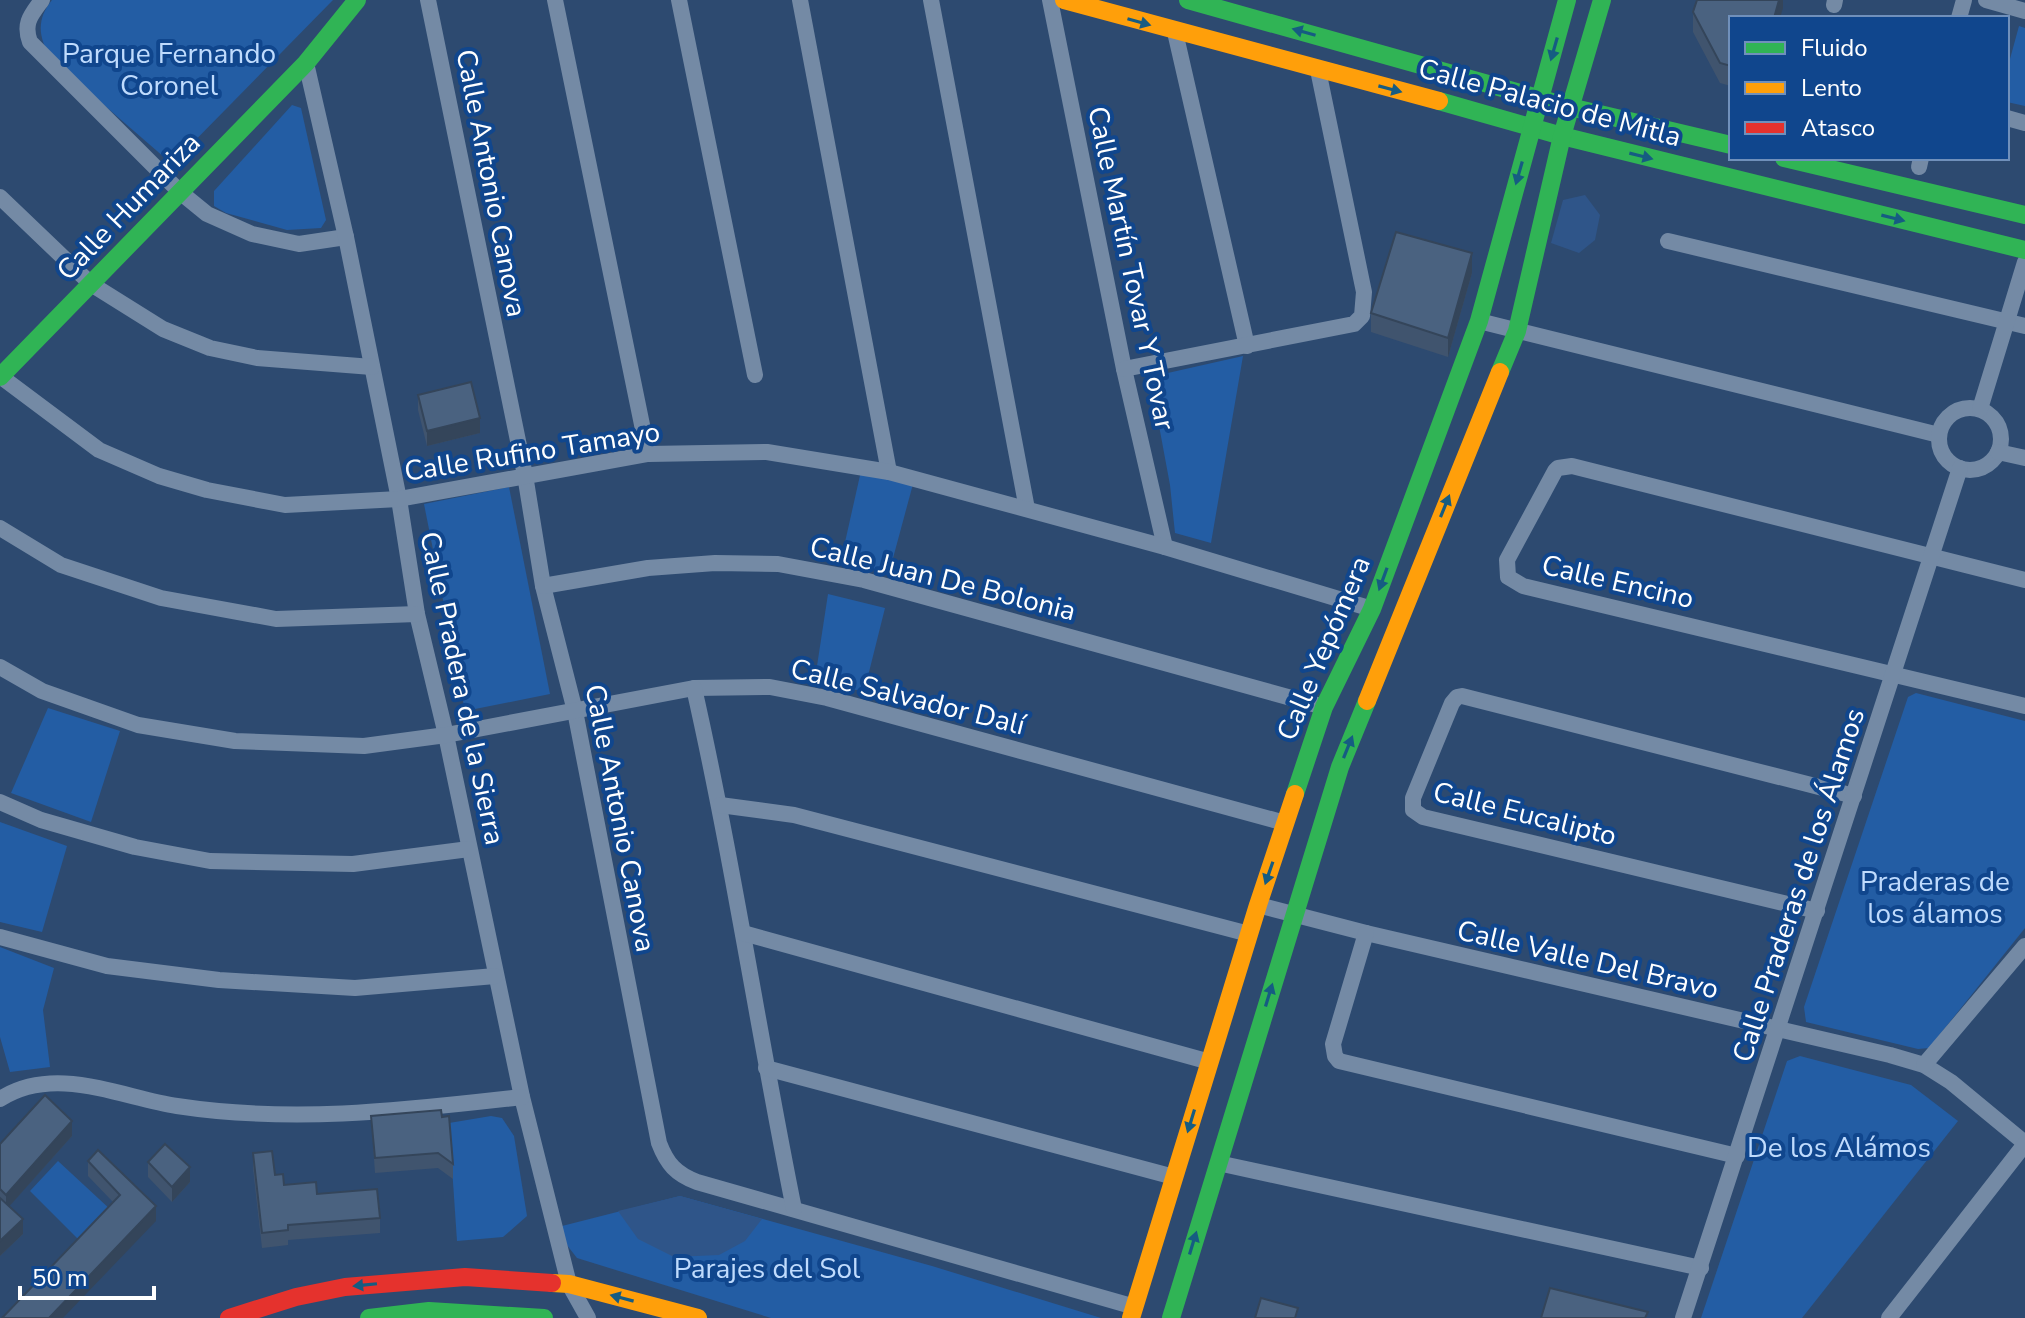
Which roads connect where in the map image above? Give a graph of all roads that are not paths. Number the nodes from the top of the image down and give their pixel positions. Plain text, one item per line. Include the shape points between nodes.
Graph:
1 (42, 0) edge
2 (357, 0) edge
3 (428, 0) edge
4 (555, 0) edge
5 (679, 0) edge
6 (800, 0) edge
7 (931, 0) edge
8 (1050, 0) edge
9 (1064, 0) edge
10 (1188, 0) edge
11 (1567, 0) edge
12 (1602, 0) edge
13 (1986, 0) edge
14 (2025, 11) edge
15 (1175, 32) junction
16 (306, 63) junction
17 (1318, 70) junction
18 (1540, 98) junction
19 (1570, 107) junction
20 (1532, 126) junction
21 (1562, 136) junction
22 (1729, 145) edge
23 (1792, 160) edge
24 (180, 192) junction
25 (0, 197) edge
26 (2025, 215) edge
27 (346, 237) junction
28 (1668, 241) dead end
29 (2025, 250) edge
30 (2025, 262) edge
31 (91, 284) junction
32 (1479, 321) junction
33 (2005, 321) junction
34 (2025, 326) edge
35 (1517, 331) junction
36 (1247, 346) junction
37 (372, 367) junction
38 (1124, 369) junction
39 (755, 375) dead end
40 (0, 377) edge
41 (1980, 409) junction
42 (1939, 435) junction
43 (1998, 452) junction
44 (648, 454) junction
45 (2025, 458) edge
46 (1960, 468) junction
47 (889, 472) junction
48 (525, 475) junction
49 (399, 499) junction
50 (1027, 509) junction
51 (0, 528) edge
52 (1165, 547) junction
53 (1931, 558) junction
54 (2025, 580) edge
55 (543, 586) junction
56 (1372, 609) junction
57 (417, 614) junction
58 (0, 667) edge
59 (1894, 673) junction
60 (694, 688) junction
61 (2025, 706) edge
62 (1324, 707) junction
63 (575, 711) junction
64 (446, 735) junction
65 (1854, 796) junction
66 (0, 802) edge
67 (720, 805) junction
68 (1285, 823) junction
69 (469, 849) junction
70 (1258, 905) junction
71 (1817, 911) junction
72 (1294, 913) junction
73 (743, 933) junction
74 (1366, 933) junction
75 (1249, 934) junction
76 (0, 937) edge
77 (2025, 946) edge
78 (495, 976) junction
79 (1778, 1031) junction
80 (1210, 1062) junction
81 (1924, 1065) junction
82 (766, 1068) junction
83 (522, 1097) junction
84 (0, 1099) edge
85 (2025, 1144) edge
86 (1737, 1156) junction
87 (1218, 1163) junction
88 (1174, 1177) junction
89 (794, 1209) junction
90 (1701, 1268) junction
91 (569, 1284) junction
92 (1133, 1313) edge
93 (229, 1318) edge
94 (369, 1318) edge
95 (544, 1318) edge
96 (588, 1318) edge
97 (698, 1318) edge
98 (1171, 1318) edge
99 (1683, 1318) edge
100 (1889, 1318) edge

1 - 24 street via 28,18 30,42
2 - 16 main road, Calle Humariza
3 - 48 street, Calle Antonio Canova
4 - 44 street
5 - 39 street
6 - 47 street
7 - 50 street
8 - 38 street, Calle Martín Tovar Y Tovar
9 -> 15 main road, Calle Palacio de Mitla
18 -> 10 main road, Calle Palacio de Mitla
11 -> 18 main road, Calle Yepómera
12 - 19 main road, Calle Yepómera
13 - 14 street
15 - 17 main road, Calle Palacio de Mitla
15 - 36 street
16 - 24 main road, Calle Humariza
16 - 27 street, Calle Pradera de la Sierra
17 -> 20 main road, Calle Palacio de Mitla
17 - 36 street via 1365,305 1354,324
18 - 19 main road, Calle Palacio de Mitla
18 - 20 main road, Calle Yepómera
19 - 21 main road, Calle Yepómera
19 - 22 main road, Calle Palacio de Mitla
20 - 21 main road, Calle Palacio de Mitla
20 -> 32 main road, Calle Yepómera
21 -> 29 main road, Calle Palacio de Mitla
21 - 35 main road, Calle Yepómera
23 - 26 main road
24 - 27 street via 207,214 252,234 299,244
24 - 31 main road, Calle Humariza
25 - 31 street
27 - 37 street, Calle Pradera de la Sierra
28 - 33 street
30 - 33 street
31 - 37 street via 163,329 210,348 257,358
31 - 40 main road, Calle Humariza
32 - 35 street
32 -> 56 main road, Calle Yepómera
33 - 34 street
33 - 41 street
35 - 42 street
72 -> 35 main road, Calle Yepómera via 1340,767
36 - 38 street
37 - 49 street, Calle Pradera de la Sierra
38 - 52 street, Calle Martín Tovar Y Tovar
40 - 49 street, Calle Rufino Tamayo via 99,450 159,476 285,505
41 - 42 street via 1953,413
41 - 43 street via 1996,422
42 - 46 street via 1944,455
43 - 45 street
43 - 46 street via 1978,468
44 - 47 street, Calle Rufino Tamayo via 767,452
44 - 48 street, Calle Rufino Tamayo
46 - 53 street, Calle Praderas de los Álamos
47 - 50 street, Calle Rufino Tamayo
48 - 49 street, Calle Rufino Tamayo
48 - 55 street, Calle Antonio Canova
49 - 57 street, Calle Pradera de la Sierra
50 - 52 street, Calle Rufino Tamayo
51 - 57 street via 61,565 161,598 276,619
52 - 56 street, Calle Rufino Tamayo
53 - 54 street, Calle Encino
53 - 59 street, Calle Praderas de los Álamos
53 - 59 street, Calle Encino via 1572,466 1555,471 1507,560 1508,577 1523,586
55 - 62 street, Calle Juan De Bolonia via 648,568 778,564 864,580
55 - 63 street, Calle Antonio Canova
56 - 62 main road, Calle Yepómera
57 - 64 street, Calle Pradera de la Sierra
58 - 64 street, Calle Salvador Dalí via 42,691 138,725 235,741 364,746
59 - 61 street, Calle Encino
59 - 65 street, Calle Praderas de los Álamos
60 - 63 street, Calle Salvador Dalí
60 - 67 street
60 - 68 street, Calle Salvador Dalí via 770,687 827,698
62 - 68 main road, Calle Yepómera
63 - 64 street, Calle Salvador Dalí
63 - 89 street, Calle Antonio Canova via 664,1158 682,1176
64 - 69 street, Calle Pradera de la Sierra
65 - 71 street, Calle Praderas de los Álamos
65 - 71 street, Calle Eucalipto via 1462,696 1452,703 1413,798 1413,810 1423,817
66 - 69 street via 41,820 135,847 210,861 353,864
67 - 73 street
67 - 75 street via 794,815
68 -> 70 main road, Calle Yepómera
69 - 78 street, Calle Pradera de la Sierra
70 - 72 street, Calle Valle Del Bravo
70 - 75 main road, Calle Yepómera
71 - 79 street, Calle Praderas de los Álamos
72 - 74 street, Calle Valle Del Bravo
87 -> 72 main road, Calle Yepómera
73 - 80 street
73 - 82 street
74 - 79 street, Calle Valle Del Bravo
74 - 86 street via 1333,1044 1339,1061
75 - 80 main road, Calle Yepómera
76 - 78 street via 107,966 219,980 355,988
77 - 81 street
78 - 83 street, Calle Pradera de la Sierra
79 - 81 street, Calle Valle Del Bravo
79 - 86 street, Calle Praderas de los Álamos
80 -> 88 main road, Calle Yepómera
81 - 85 street, Calle Valle Del Bravo
82 - 88 street
82 - 89 street
83 - 84 street via 369,1115 286,1116 177,1106 89,1085 43,1084
83 - 91 street, Calle Pradera de la Sierra
85 - 100 street
86 - 90 street, Calle Praderas de los Álamos
87 - 90 street
98 -> 87 main road, Calle Yepómera
88 - 92 main road, Calle Yepómera
89 - 92 street, Calle Antonio Canova
90 - 99 street, Calle Praderas de los Álamos
91 -> 93 main road via 465,1277 385,1282 296,1297
91 - 96 street, Calle Pradera de la Sierra
97 -> 91 main road
94 - 95 main road via 429,1311

